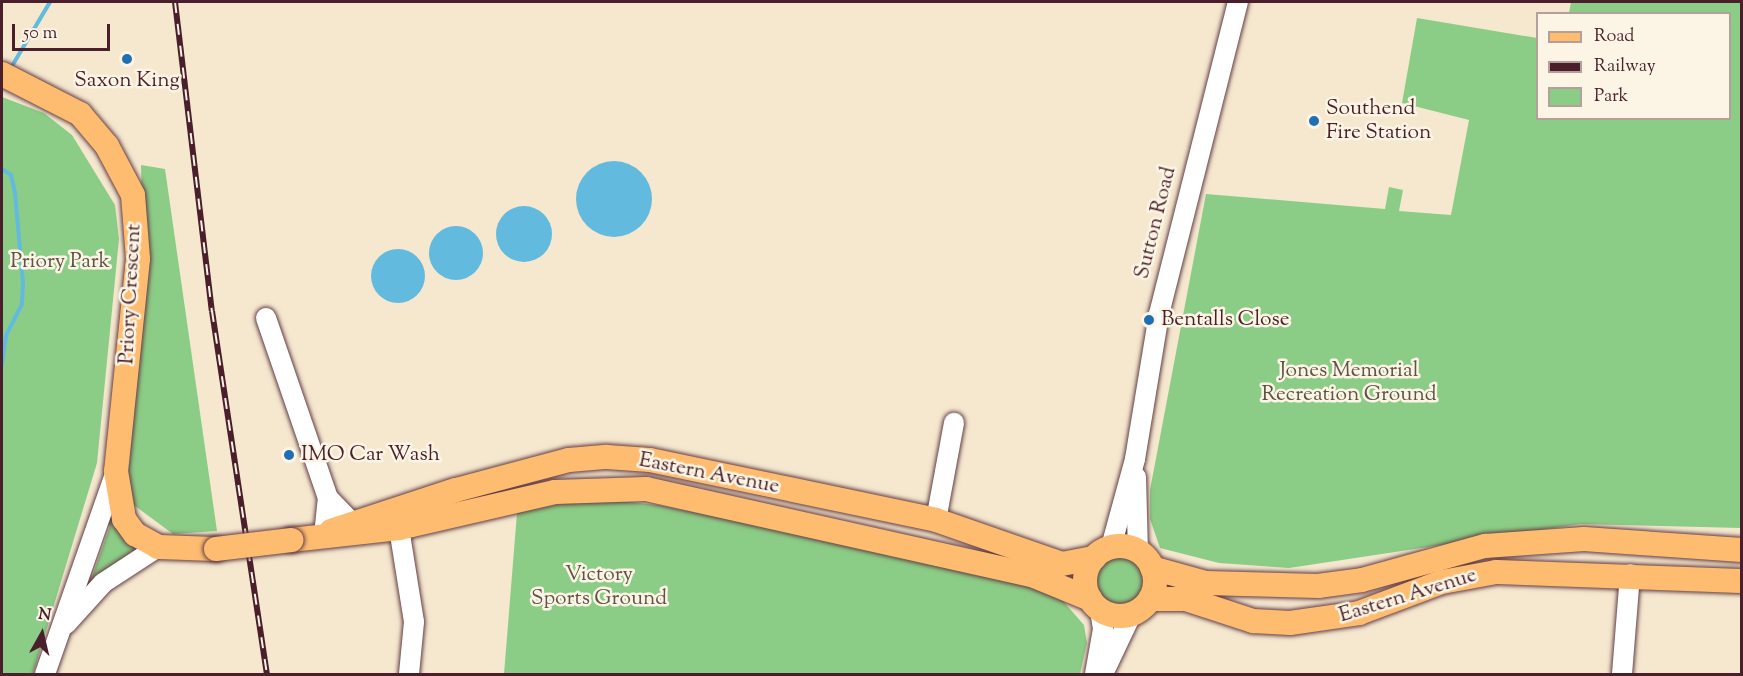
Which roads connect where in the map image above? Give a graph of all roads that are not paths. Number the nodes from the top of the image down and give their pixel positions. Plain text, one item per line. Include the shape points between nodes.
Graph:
1 (1238, 2) edge
2 (2, 74) edge
3 (267, 318) dead end
4 (954, 423) dead end
5 (1135, 459) junction
6 (116, 471) junction
7 (328, 498) junction
8 (936, 520) junction
9 (350, 521) junction
10 (399, 528) junction
11 (324, 535) junction
12 (158, 547) junction
13 (1742, 552) edge
14 (1102, 553) junction
15 (1145, 560) junction
16 (1630, 574) junction
17 (1742, 581) edge
18 (1095, 604) junction
19 (1141, 606) junction
20 (60, 631) junction
21 (45, 675) edge
22 (409, 675) edge
23 (1095, 675) edge
24 (1103, 675) edge
25 (1622, 675) edge

1 - 5 street, Sutton Road via 1159,314
2 - 6 main road, Priory Crescent via 61,99 80,114 107,146 133,195 138,259
3 - 7 street
4 - 8 street
5 - 14 street, Sutton Road
5 - 15 street, Sutton Road
6 - 12 main road, Priory Crescent via 124,519 135,534
6 - 20 street, Priory Crescent
7 - 9 street
7 - 11 street
8 - 9 main road, Eastern Avenue via 650,460 607,457 569,460
8 - 14 main road, Eastern Avenue via 1062,564
9 - 11 main road, Eastern Avenue
10 - 11 main road, Eastern Avenue via 342,538
10 - 18 main road, Eastern Avenue via 555,492 646,489 1034,576
10 - 22 street via 414,622
11 - 12 main road, Eastern Avenue, bridge via 216,549
12 - 20 street, Priory Crescent via 103,583
13 - 15 main road, Eastern Avenue via 1584,539 1485,546 1362,580 1318,586 1206,583
14 - 15 main road, Eastern Avenue
14 - 18 main road via 1085,578
15 - 19 main road
16 - 17 main road, Eastern Avenue
16 - 19 main road, Eastern Avenue via 1544,570 1467,576 1359,613 1290,623 1253,621 1186,599
16 - 25 street
18 - 19 main road, Eastern Avenue
18 - 23 street via 1103,629
19 - 24 street
20 - 21 street, Priory Crescent

